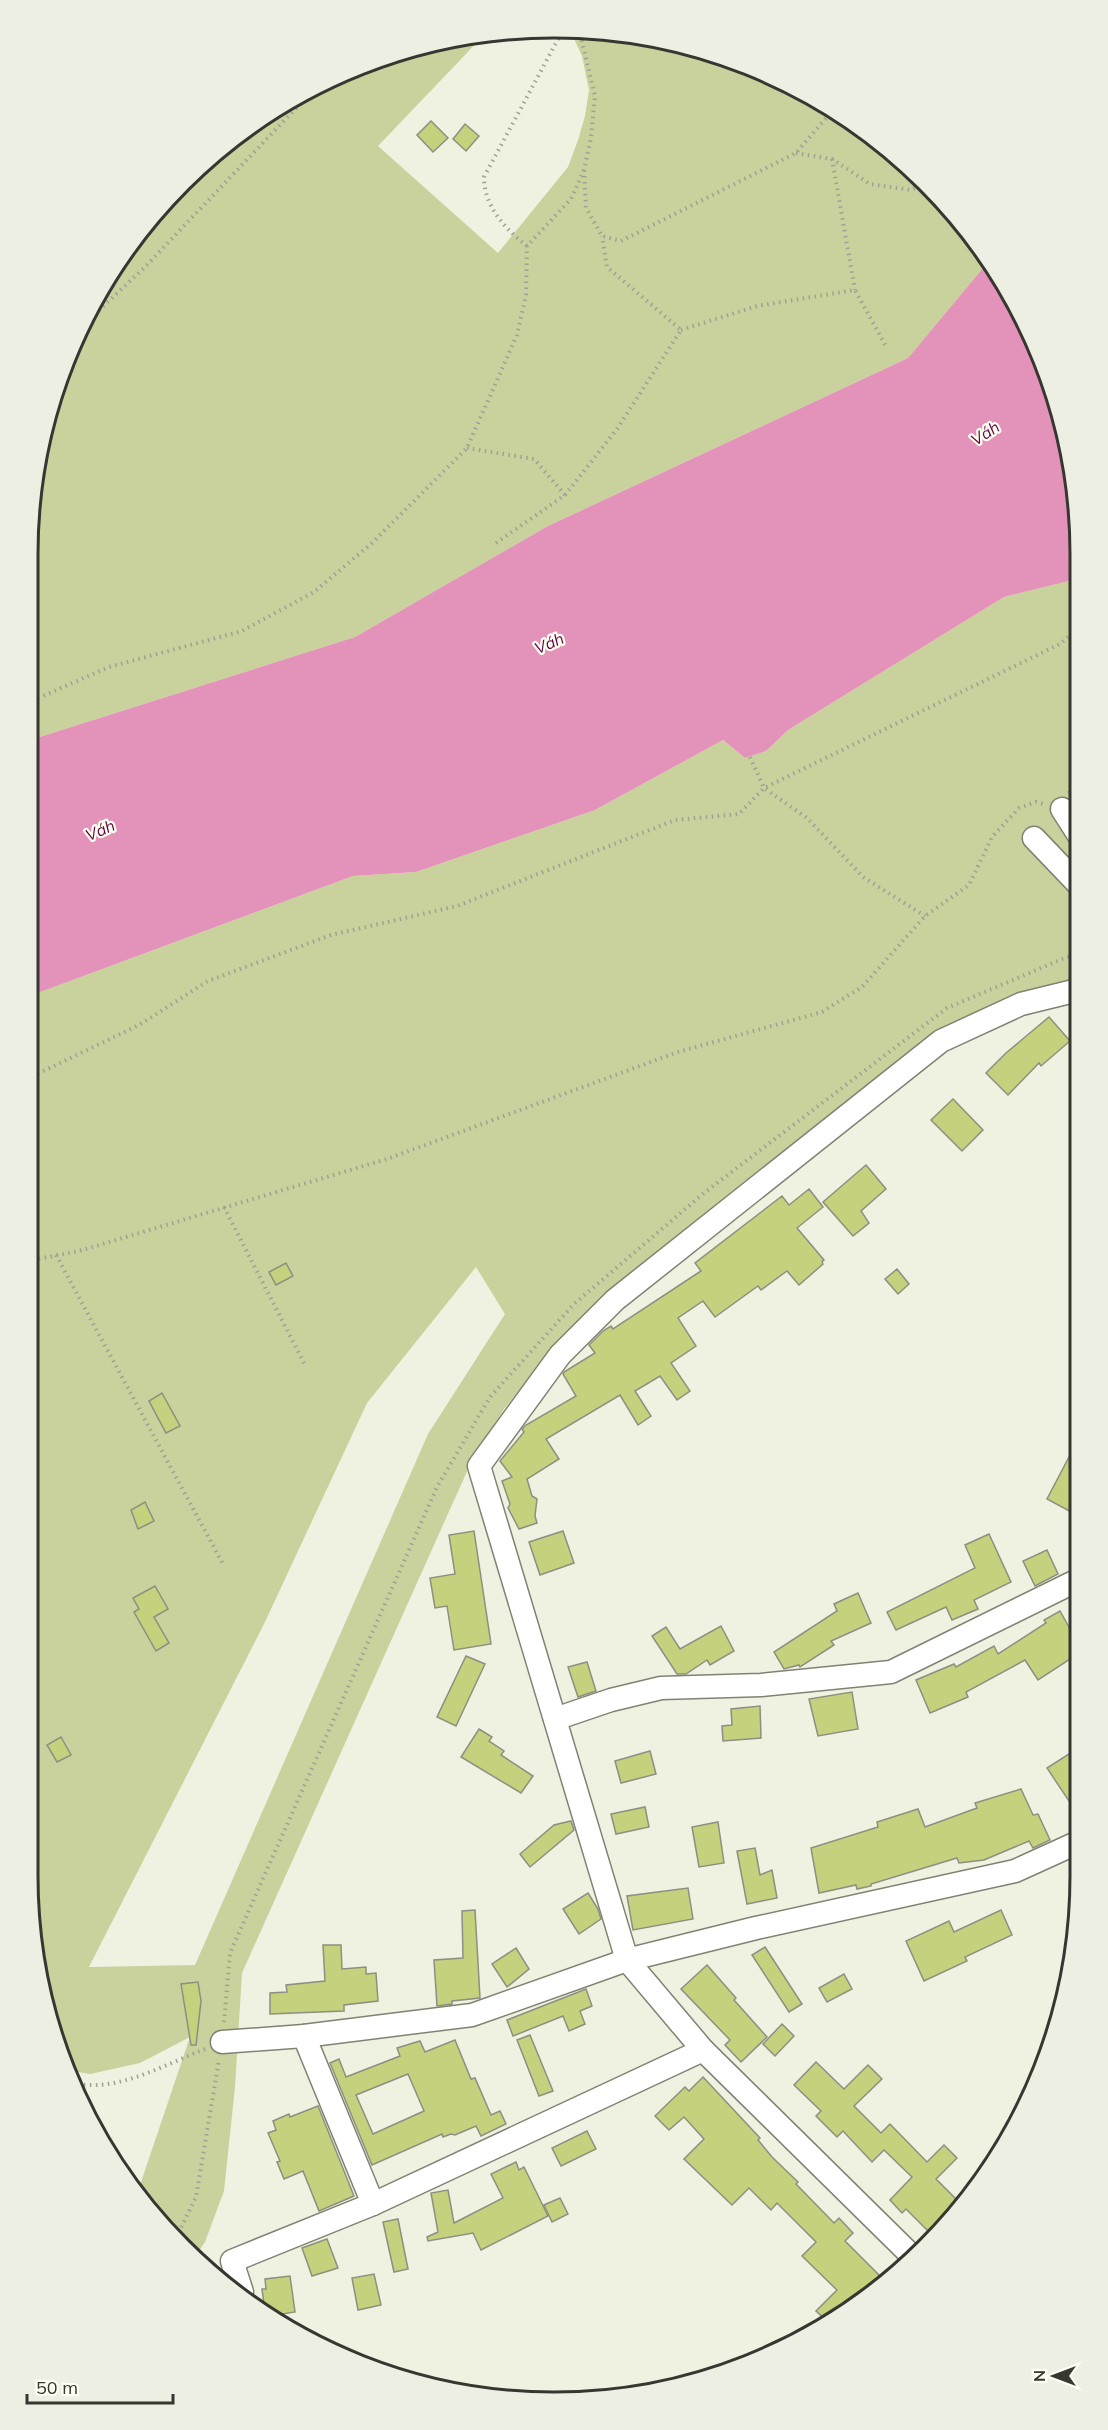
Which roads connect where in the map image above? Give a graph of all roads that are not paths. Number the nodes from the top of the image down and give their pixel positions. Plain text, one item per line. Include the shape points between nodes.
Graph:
1 (1062, 809) road end
2 (1070, 822) edge
3 (1034, 838) dead end
4 (1070, 876) edge
5 (1070, 992) edge
6 (1070, 1584) edge
7 (555, 1719) junction
8 (1070, 1846) edge
9 (627, 1960) junction
10 (304, 2036) junction
11 (222, 2042) road end
12 (703, 2050) junction
13 (373, 2204) junction
14 (908, 2252) edge
15 (224, 2266) edge
16 (235, 2282) edge

1 - 2 street
3 - 4 street
5 - 7 street via 1021,1004 941,1041 624,1293 560,1355 479,1466
6 - 7 street via 891,1672 761,1685 661,1688
7 - 9 street
8 - 9 street via 1016,1871
9 - 10 street via 472,2015
9 - 12 street
10 - 11 street
10 - 13 street
12 - 13 street
12 - 14 street
13 - 15 street
15 - 16 street

